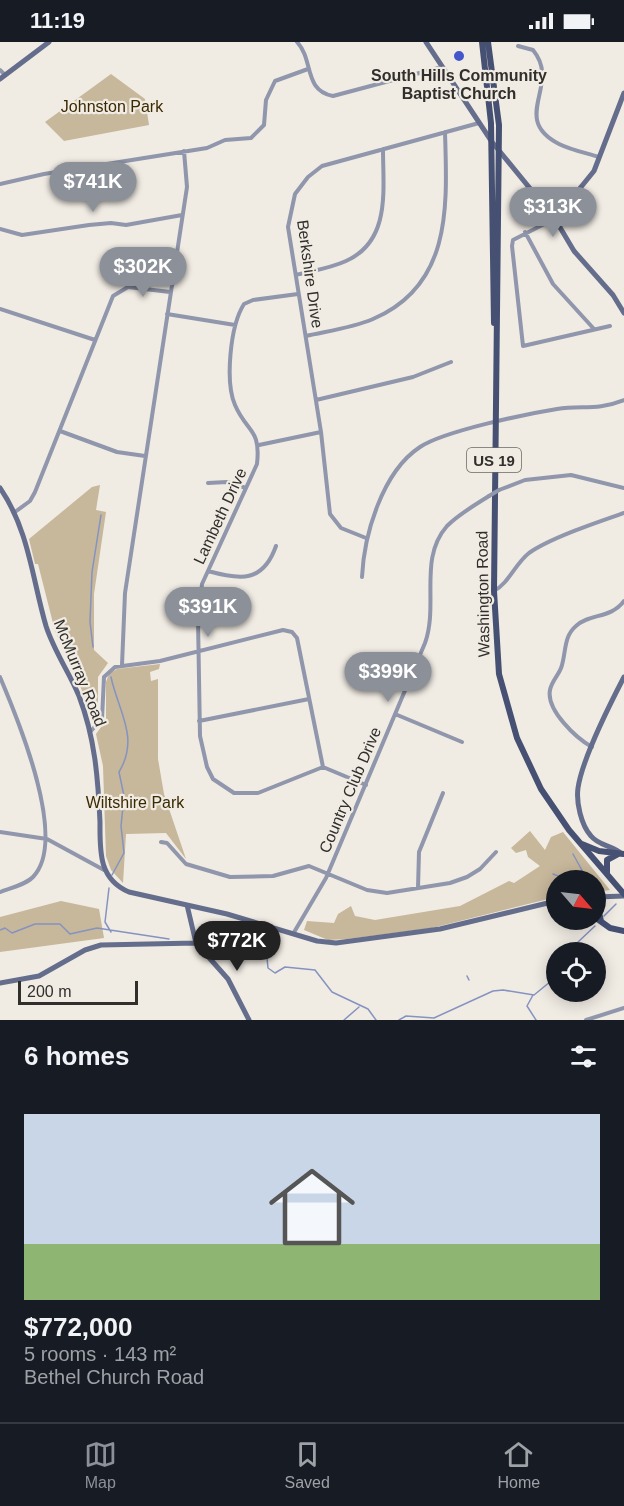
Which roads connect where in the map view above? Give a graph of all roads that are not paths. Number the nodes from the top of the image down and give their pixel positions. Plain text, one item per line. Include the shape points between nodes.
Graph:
1 (49, 42) edge
2 (297, 42) edge
3 (426, 42) edge
4 (482, 42) edge
5 (488, 42) edge
6 (518, 46) dead end
7 (443, 67) junction
8 (308, 69) junction
9 (2, 75) edge
10 (624, 93) edge
11 (480, 123) junction
12 (445, 132) junction
13 (492, 142) junction
14 (383, 148) junction
15 (184, 151) junction
16 (499, 151) junction
17 (600, 158) junction
18 (0, 184) edge
19 (182, 215) junction
20 (555, 219) junction
21 (0, 229) edge
22 (525, 232) junction
23 (296, 275) junction
24 (170, 291) junction
25 (298, 294) junction
26 (0, 309) edge
27 (624, 313) edge
28 (167, 314) junction
29 (235, 325) junction
30 (610, 326) dead end
31 (495, 329) junction
32 (594, 329) junction
33 (306, 336) junction
34 (95, 340) junction
35 (451, 362) dead end
36 (316, 400) junction
37 (624, 400) edge
38 (495, 424) junction
39 (60, 431) junction
40 (321, 432) junction
41 (259, 445) junction
42 (145, 456) junction
43 (208, 483) dead end
44 (0, 488) edge
45 (624, 488) edge
46 (246, 489) junction
47 (15, 512) junction
48 (624, 513) edge
49 (366, 538) junction
50 (276, 546) dead end
51 (208, 571) junction
52 (362, 577) dead end
53 (494, 591) junction
54 (624, 601) edge
55 (198, 651) junction
56 (122, 665) junction
57 (0, 676) edge
58 (624, 677) edge
59 (2, 686) edge
60 (309, 699) junction
61 (395, 714) junction
62 (199, 721) junction
63 (90, 732) junction
64 (462, 742) dead end
65 (593, 748) junction
66 (323, 767) junction
67 (366, 785) junction
68 (443, 794) dead end
69 (0, 832) edge
70 (47, 839) junction
71 (161, 842) dead end
72 (579, 842) junction
73 (496, 852) dead end
74 (623, 854) edge
75 (104, 870) junction
76 (328, 873) junction
77 (607, 874) junction
78 (418, 888) junction
79 (0, 892) edge
80 (623, 893) edge
81 (606, 897) edge
82 (546, 903) edge
83 (187, 905) junction
84 (606, 923) edge
85 (624, 931) edge
86 (294, 934) junction
87 (196, 943) junction
88 (0, 983) edge
89 (624, 1008) edge
90 (596, 1018) edge
91 (249, 1020) edge
92 (586, 1020) edge

1 - 9 street
2 - 8 street
3 - 7 street
4 - 13 main road, Washington Road / US 19
5 - 16 main road, Washington Road / US 19 via 497,99
6 - 17 street via 533,50 544,67 536,111 539,127 560,144
7 - 8 street via 333,96 317,89
7 - 11 street
8 - 15 street via 275,81 266,100 267,117 258,134
10 - 17 street
11 - 12 street, Berkshire Drive
11 - 13 street
12 - 14 street, Berkshire Drive
12 - 33 street via 444,228 428,271 406,297 373,319
13 - 16 street
13 - 31 main road, Washington Road / US 19
14 - 23 street via 382,215 374,237 345,262
14 - 23 street, Berkshire Drive via 322,166 295,194 288,227
15 - 18 street
15 - 19 street via 187,187
16 - 20 street
16 - 31 main road, Washington Road / US 19
17 - 20 street
19 - 21 street via 22,235
19 - 24 street
20 - 22 street
20 - 27 street via 574,252
22 - 32 street via 553,284
22 - 32 street via 513,240 512,246 523,346
23 - 25 street, Berkshire Drive
24 - 28 street
24 - 34 street via 136,286 120,289 113,296
25 - 29 street via 244,304
25 - 33 street, Berkshire Drive
26 - 34 street
28 - 29 street
28 - 42 street
29 - 41 street via 230,389
30 - 32 street
31 - 38 main road, Washington Road / US 19
33 - 36 street, Berkshire Drive
34 - 39 street
35 - 36 street via 412,377
36 - 40 street, Berkshire Drive
37 - 38 street via 598,409 558,409
38 - 49 street via 439,438 414,452 395,474
38 - 53 main road, Washington Road / US 19
39 - 42 street via 117,452
39 - 47 street via 30,501
40 - 41 street
40 - 49 street, Berkshire Drive via 330,514 340,528
41 - 46 street, Lambeth Drive via 257,464
42 - 56 street via 125,594
43 - 46 street via 227,482
44 - 47 street, McMurray Road
45 - 61 street, Country Club Drive, bridge via 571,475 525,480 499,490 454,520 436,545 431,565 428,635
46 - 51 street, Lambeth Drive
47 - 63 street, McMurray Road via 26,538 47,629 79,696
48 - 53 street via 535,549
49 - 52 street
50 - 51 street via 267,566 245,578
51 - 55 street, Lambeth Drive via 199,602
53 - 72 main road, Washington Road / US 19 via 496,653 511,724 541,789
54 - 65 street via 611,614 574,628 550,687 554,709
55 - 56 street
55 - 60 street via 283,630 292,632 297,638
55 - 62 street, Lambeth Drive
56 - 63 street via 110,669 104,677 102,718
57 - 59 street
58 - 65 street
59 - 70 street via 25,741
60 - 62 street
60 - 66 street
61 - 64 street
61 - 67 street, Country Club Drive
62 - 66 street, Lambeth Drive via 207,767 213,779 234,793 258,793
63 - 75 street, McMurray Road via 98,770
65 - 74 street via 578,787 580,812 593,839
66 - 67 street
67 - 76 street, Country Club Drive
68 - 78 street via 419,852
69 - 70 street
70 - 75 street
70 - 79 street via 34,876
71 - 76 street via 167,843 186,864 230,877 273,876 309,866
72 - 74 main road
72 - 77 main road, Washington Road / US 19
73 - 78 street via 467,877
74 - 77 main road via 609,858
75 - 83 street via 116,885 129,892
76 - 78 street via 376,892
76 - 86 street, Country Club Drive
77 - 80 main road, Washington Road / US 19
80 - 81 street
82 - 86 street via 450,927 343,943
83 - 86 street
83 - 87 street
84 - 85 main road
87 - 88 street via 100,945 39,976
87 - 91 street via 228,979
89 - 90 street
90 - 92 street

